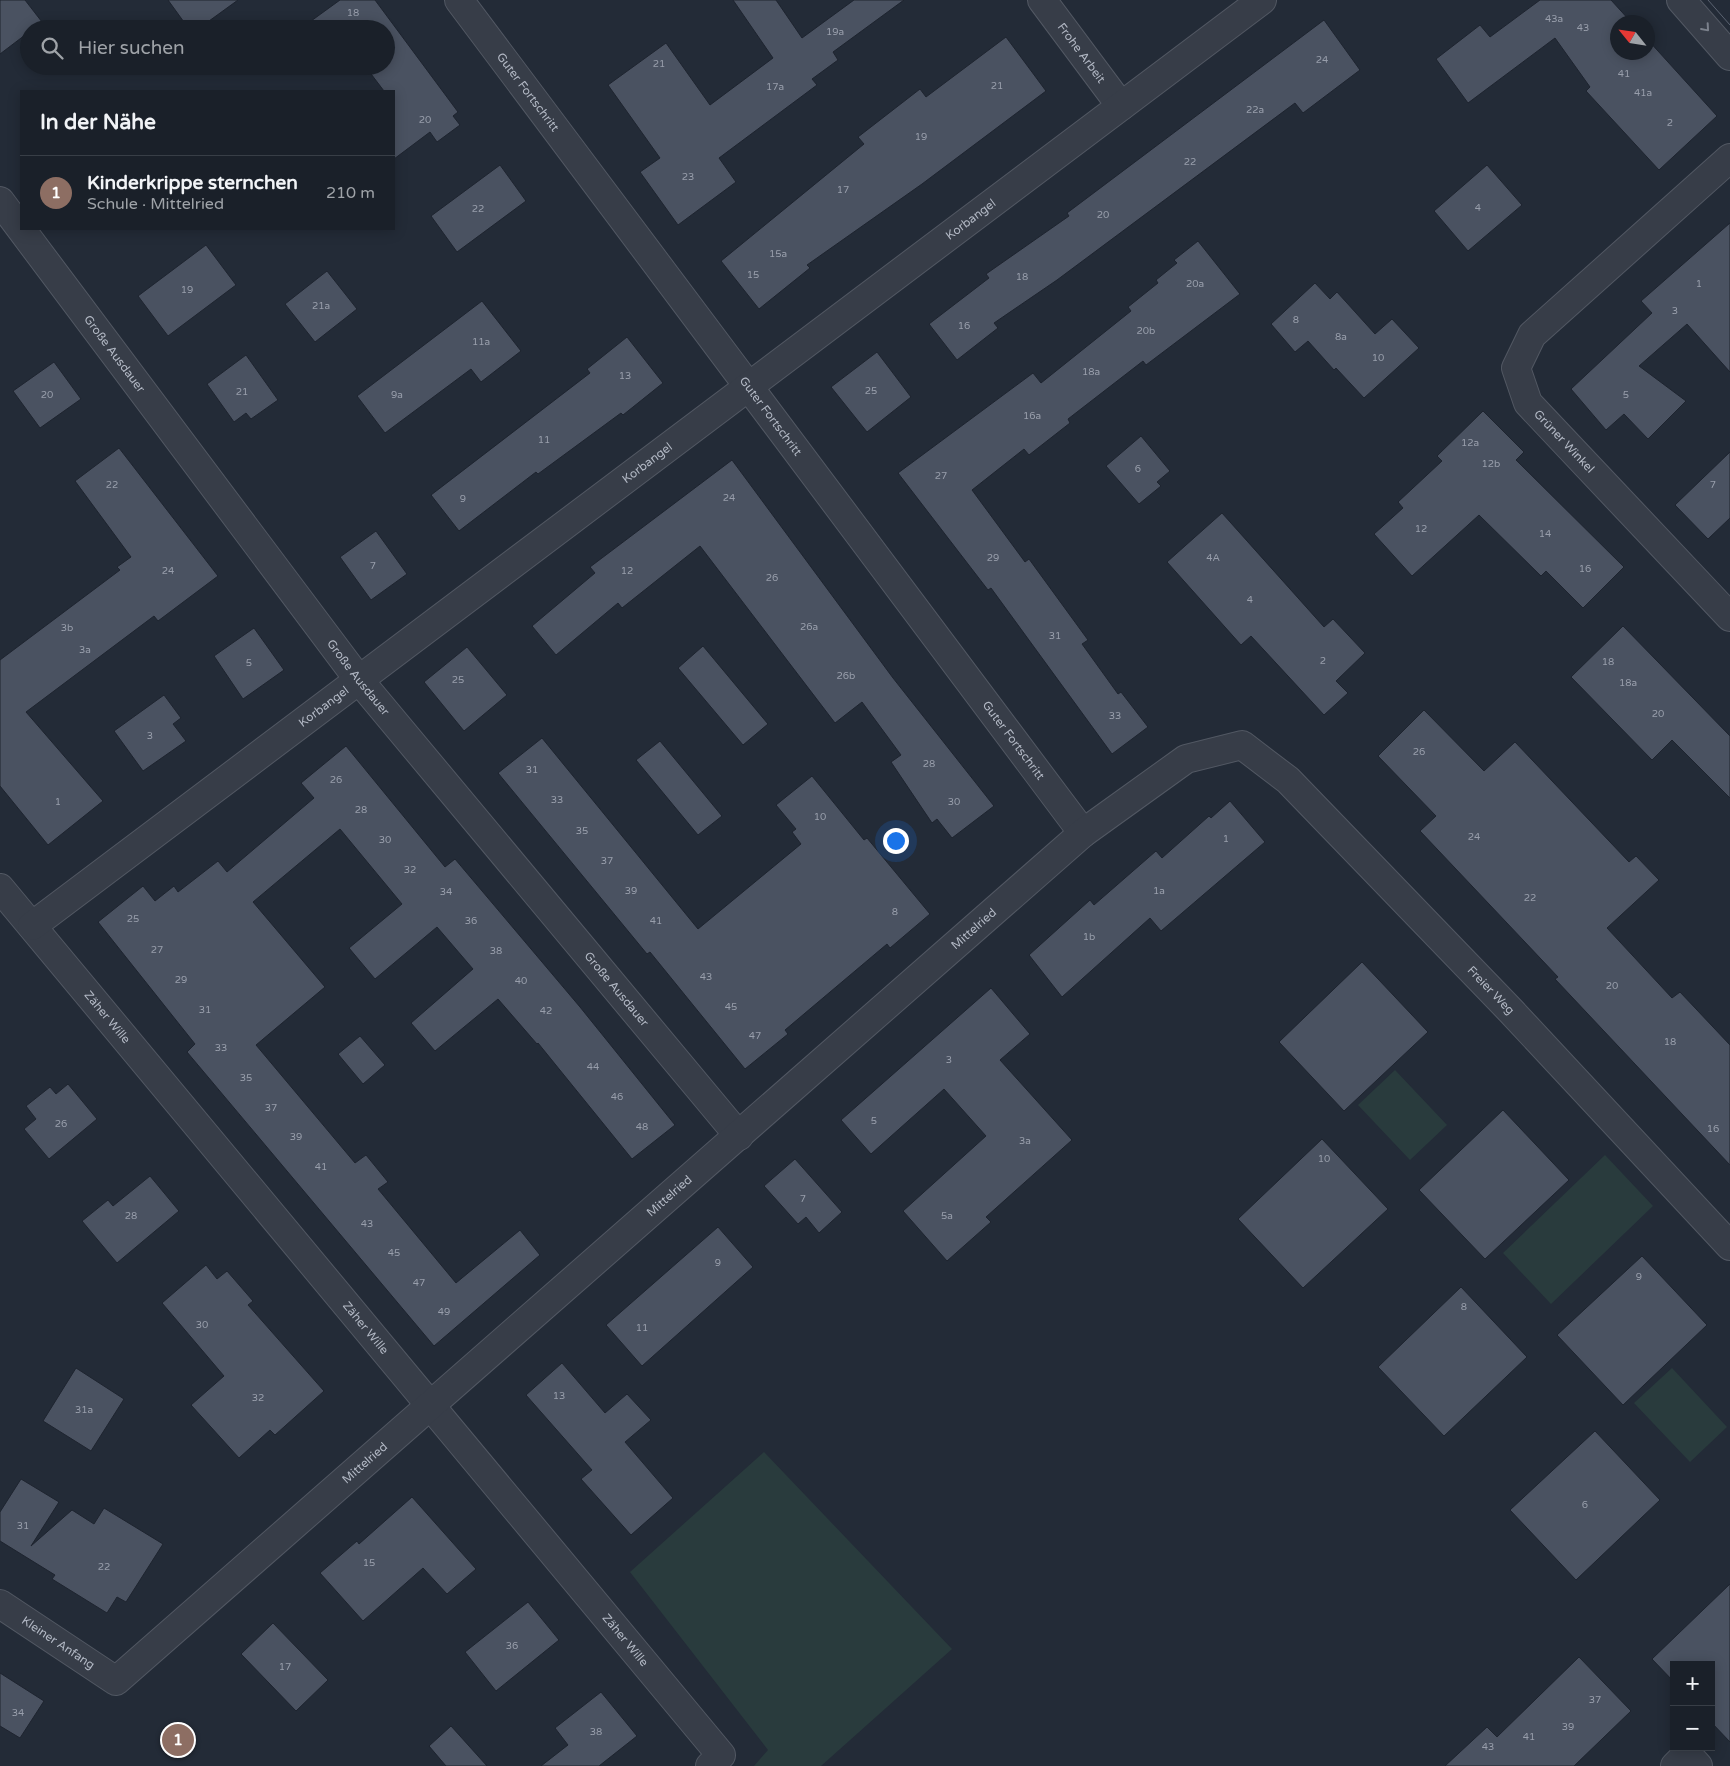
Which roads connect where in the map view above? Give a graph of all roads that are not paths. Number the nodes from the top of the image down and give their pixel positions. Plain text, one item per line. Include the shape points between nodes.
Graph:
1 (459, 0) edge
2 (1042, 0) edge
3 (1262, 0) edge
4 (1681, 0) edge
5 (1730, 56) edge
6 (1121, 106) junction
7 (1730, 158) edge
8 (0, 201) edge
9 (20, 228) edge
10 (22, 230) edge
11 (748, 387) junction
12 (1730, 617) edge
13 (359, 680) junction
14 (1242, 745) joint
15 (1083, 833) junction
16 (0, 888) edge
17 (32, 926) junction
18 (739, 1136) junction
19 (1730, 1246) edge
20 (430, 1405) junction
21 (0, 1604) edge
22 (116, 1681) joint
23 (710, 1766) edge
24 (1675, 1766) edge
25 (1698, 1766) edge

1 - 11 street, Guter Fortschritt
2 - 6 street, Frohe Arbeit
3 - 6 street, Korbangel
4 -> 5 street
6 - 11 street, Korbangel
7 - 12 street, Grüner Winkel via 1532,335 1516,368 1528,402
8 - 9 street, Große Ausdauer
10 - 13 street, Große Ausdauer
11 - 13 street, Korbangel
11 - 15 street, Guter Fortschritt
13 - 17 street, Korbangel
13 - 18 street, Große Ausdauer
14 - 15 street, Mittelried via 1186,760
14 - 19 street, Freier Weg via 1294,786 1511,1011
15 - 18 street, Mittelried
16 - 17 street, Zäher Wille
17 - 20 street, Zäher Wille
18 - 20 street, Mittelried
20 - 22 street, Mittelried
20 - 23 street, Zäher Wille via 722,1756
21 - 22 street, Kleiner Anfang
24 - 25 street via 1687,1754

